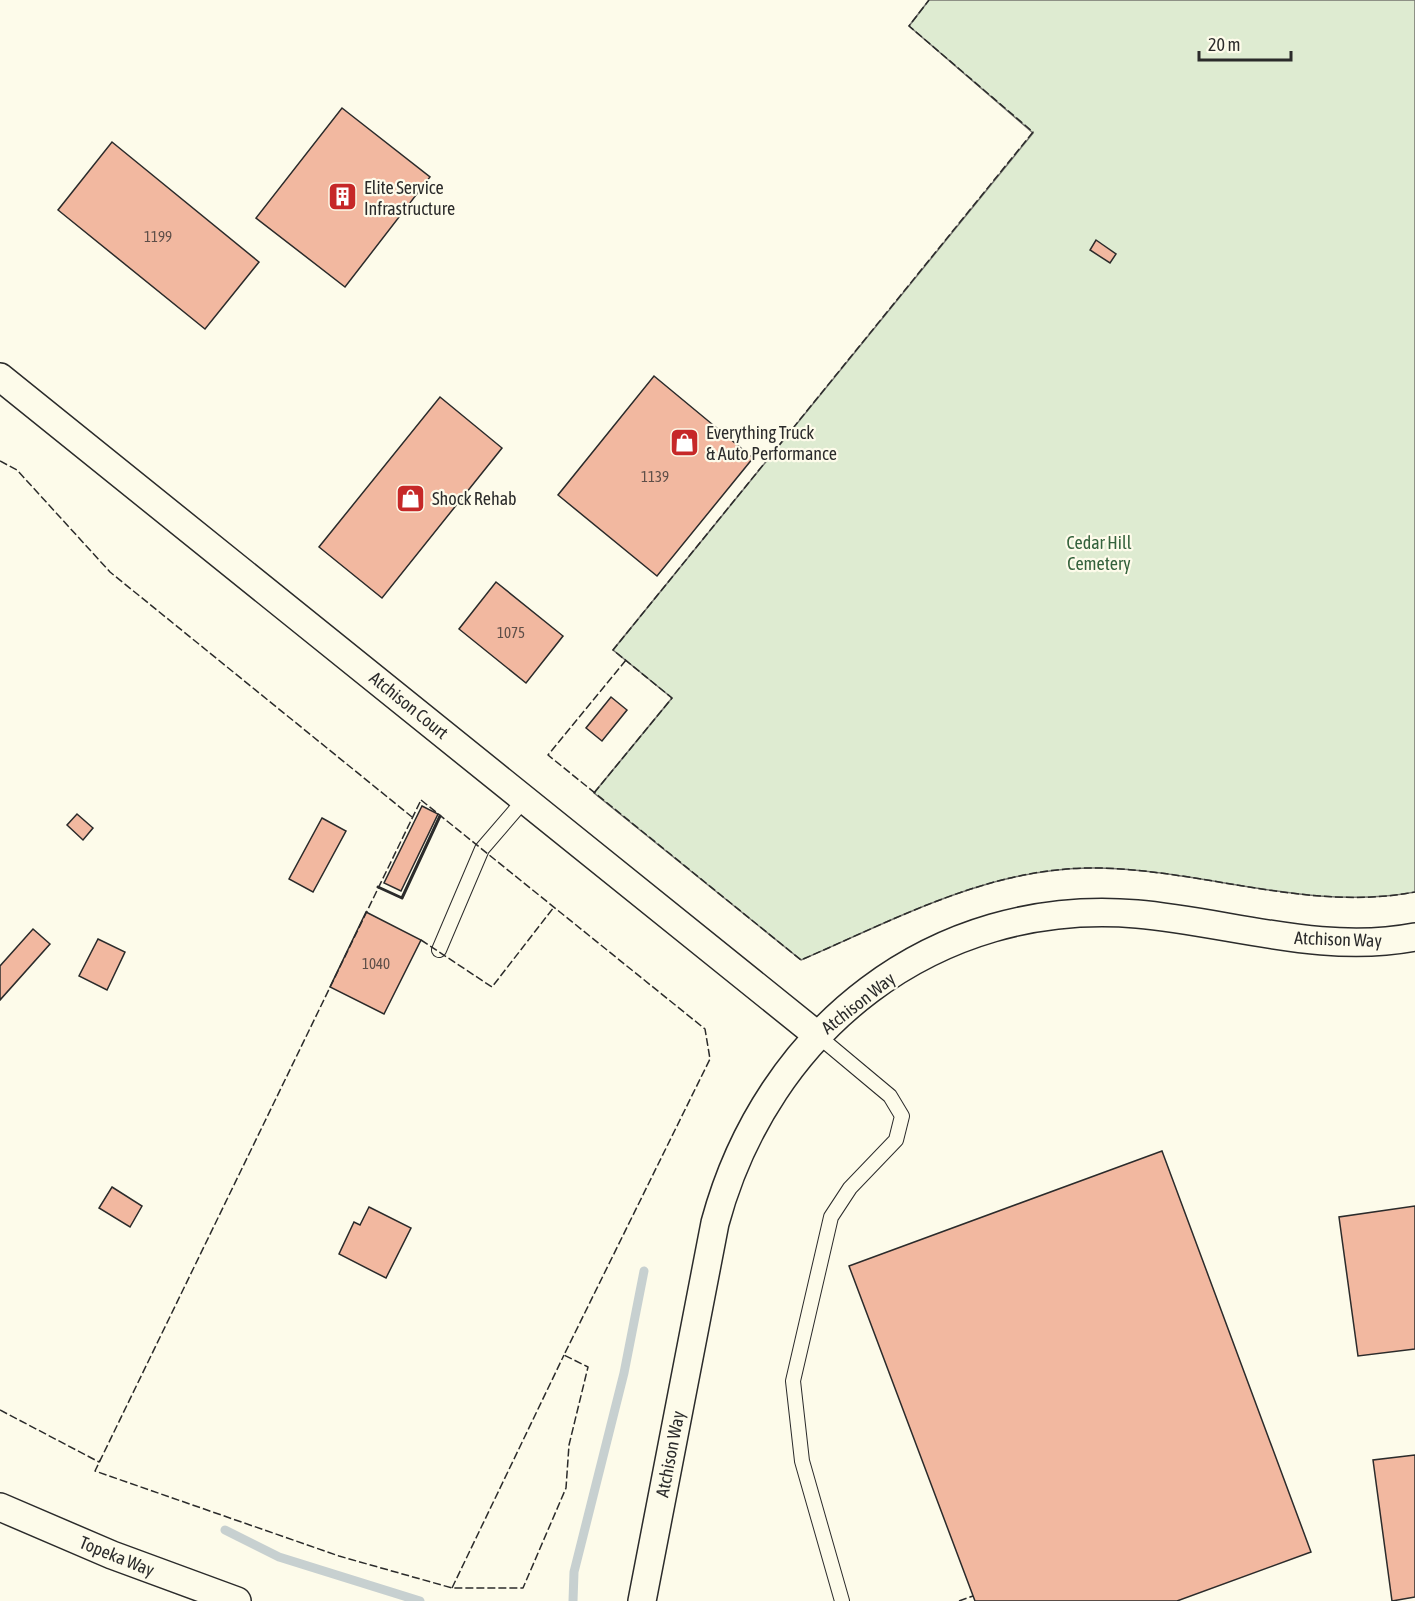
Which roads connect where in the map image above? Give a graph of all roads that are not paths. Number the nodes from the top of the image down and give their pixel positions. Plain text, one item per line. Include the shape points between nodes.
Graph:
1 (0, 377) edge
2 (525, 799) junction
3 (1415, 937) edge
4 (440, 950) dead end
5 (817, 1035) junction
6 (0, 1507) edge
7 (237, 1601) edge
8 (642, 1601) edge
9 (842, 1601) edge

1 - 2 street, Atchison Court
2 - 4 lane via 482,849
2 - 5 street, Atchison Court
3 - 5 street, Atchison Way via 1395,941 1326,941 1138,914 1044,915 978,932 924,957 867,993
5 - 8 street, Atchison Way via 759,1111 725,1186
5 - 9 lane via 891,1096 902,1116 896,1140 850,1188 831,1217 793,1381 802,1461
6 - 7 street, Topeka Way via 112,1556

